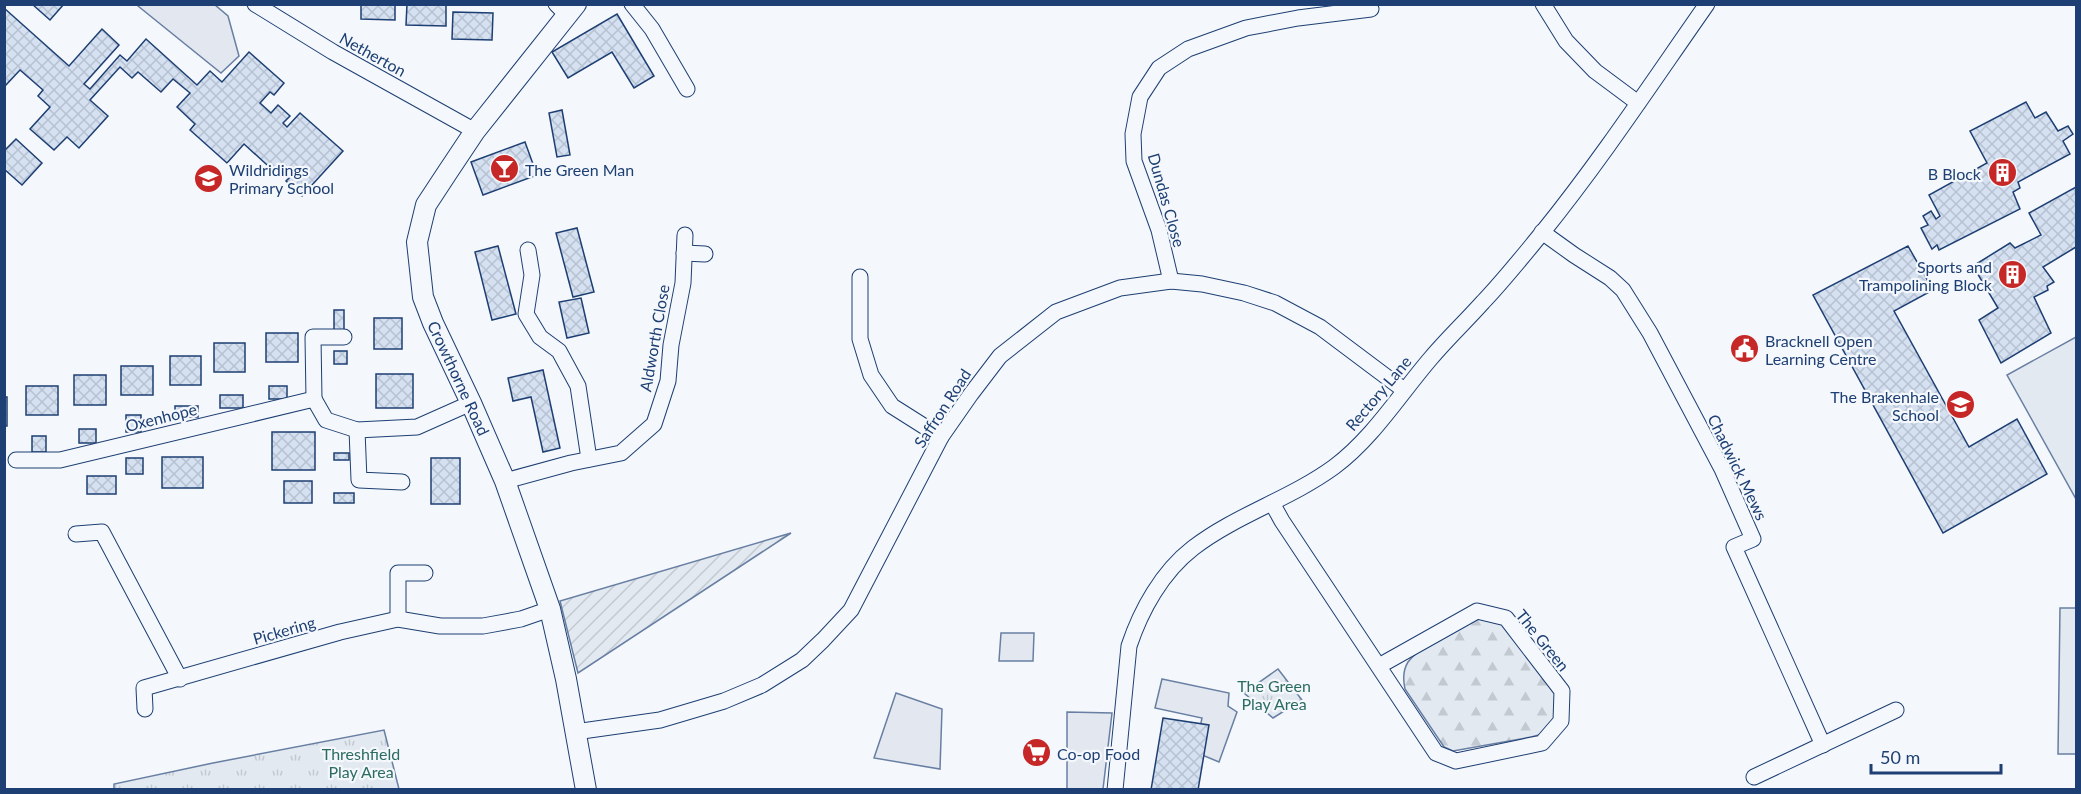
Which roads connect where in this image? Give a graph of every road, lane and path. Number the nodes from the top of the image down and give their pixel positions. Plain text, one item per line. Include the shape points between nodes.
1 (255, 4) edge
2 (632, 4) edge
3 (1543, 4) edge
4 (1707, 4) edge
5 (566, 8) edge
6 (1371, 9) dead end
7 (687, 89) dead end
8 (1638, 102) junction
9 (475, 131) junction
10 (1542, 232) junction
11 (685, 235) dead end
12 (528, 250) dead end
13 (684, 253) junction
14 (705, 254) dead end
15 (860, 277) dead end
16 (1171, 281) junction
17 (344, 337) dead end
18 (1404, 390) junction
19 (314, 399) junction
20 (471, 404) junction
21 (357, 430) junction
22 (941, 437) junction
23 (589, 459) junction
24 (16, 460) dead end
25 (505, 481) junction
26 (402, 482) dead end
27 (1272, 503) junction
28 (76, 534) dead end
29 (425, 573) dead end
30 (550, 609) junction
31 (398, 619) junction
32 (1379, 666) junction
33 (180, 679) junction
34 (145, 709) dead end
35 (1896, 710) dead end
36 (575, 732) junction
37 (1823, 745) junction
38 (1755, 777) dead end
39 (586, 789) edge
40 (1115, 789) edge

1 - 9 street, Netherton
2 - 7 street via 652,29
3 - 8 street via 1566,41 1595,71
4 - 8 street, Rectory Lane
5 - 9 street, Crowthorne Road
6 - 16 street, Dundas Close via 1246,28 1188,49 1160,68 1140,97 1133,134 1134,161 1159,230
8 - 10 street, Rectory Lane
9 - 20 street, Crowthorne Road via 426,205 417,242 423,297
10 - 18 street, Rectory Lane
10 - 37 street, Chadwick Mews via 1623,290 1650,333 1747,523 1753,539 1734,547
11 - 13 street, Aldworth Close
12 - 23 street via 532,275 526,314 540,337 559,351 578,386
13 - 14 street
13 - 23 street, Aldworth Close via 668,381 654,424 621,453
15 - 22 street via 860,339 871,375 892,406
16 - 18 street, Saffron Road via 1244,293 1299,314
16 - 22 street, Saffron Road via 1120,288 1056,312 1000,356
17 - 19 street via 313,337
18 - 27 street, Rectory Lane via 1371,432 1336,465
19 - 21 street via 326,420
19 - 24 street, Oxenhope via 60,460
20 - 21 street via 417,427
20 - 25 street, Crowthorne Road
21 - 26 street via 359,480
22 - 36 street, Saffron Road via 851,610 802,660 762,685 724,701 660,720
23 - 25 street, Aldworth Close
25 - 30 street, Crowthorne Road
27 - 32 street, The Green
27 - 40 street, Rectory Lane via 1192,549 1164,579 1144,611 1129,646
28 - 33 street via 102,532
29 - 31 street via 398,573
30 - 31 street, Pickering via 483,626 440,626
30 - 36 street, Crowthorne Road
31 - 33 street, Pickering
32 - 32 street, The Green via 1436,753 1456,761 1542,743 1561,722 1562,691 1506,618 1477,611
33 - 34 street, Pickering via 144,688
35 - 37 street
36 - 39 street, Crowthorne Road
37 - 38 street

